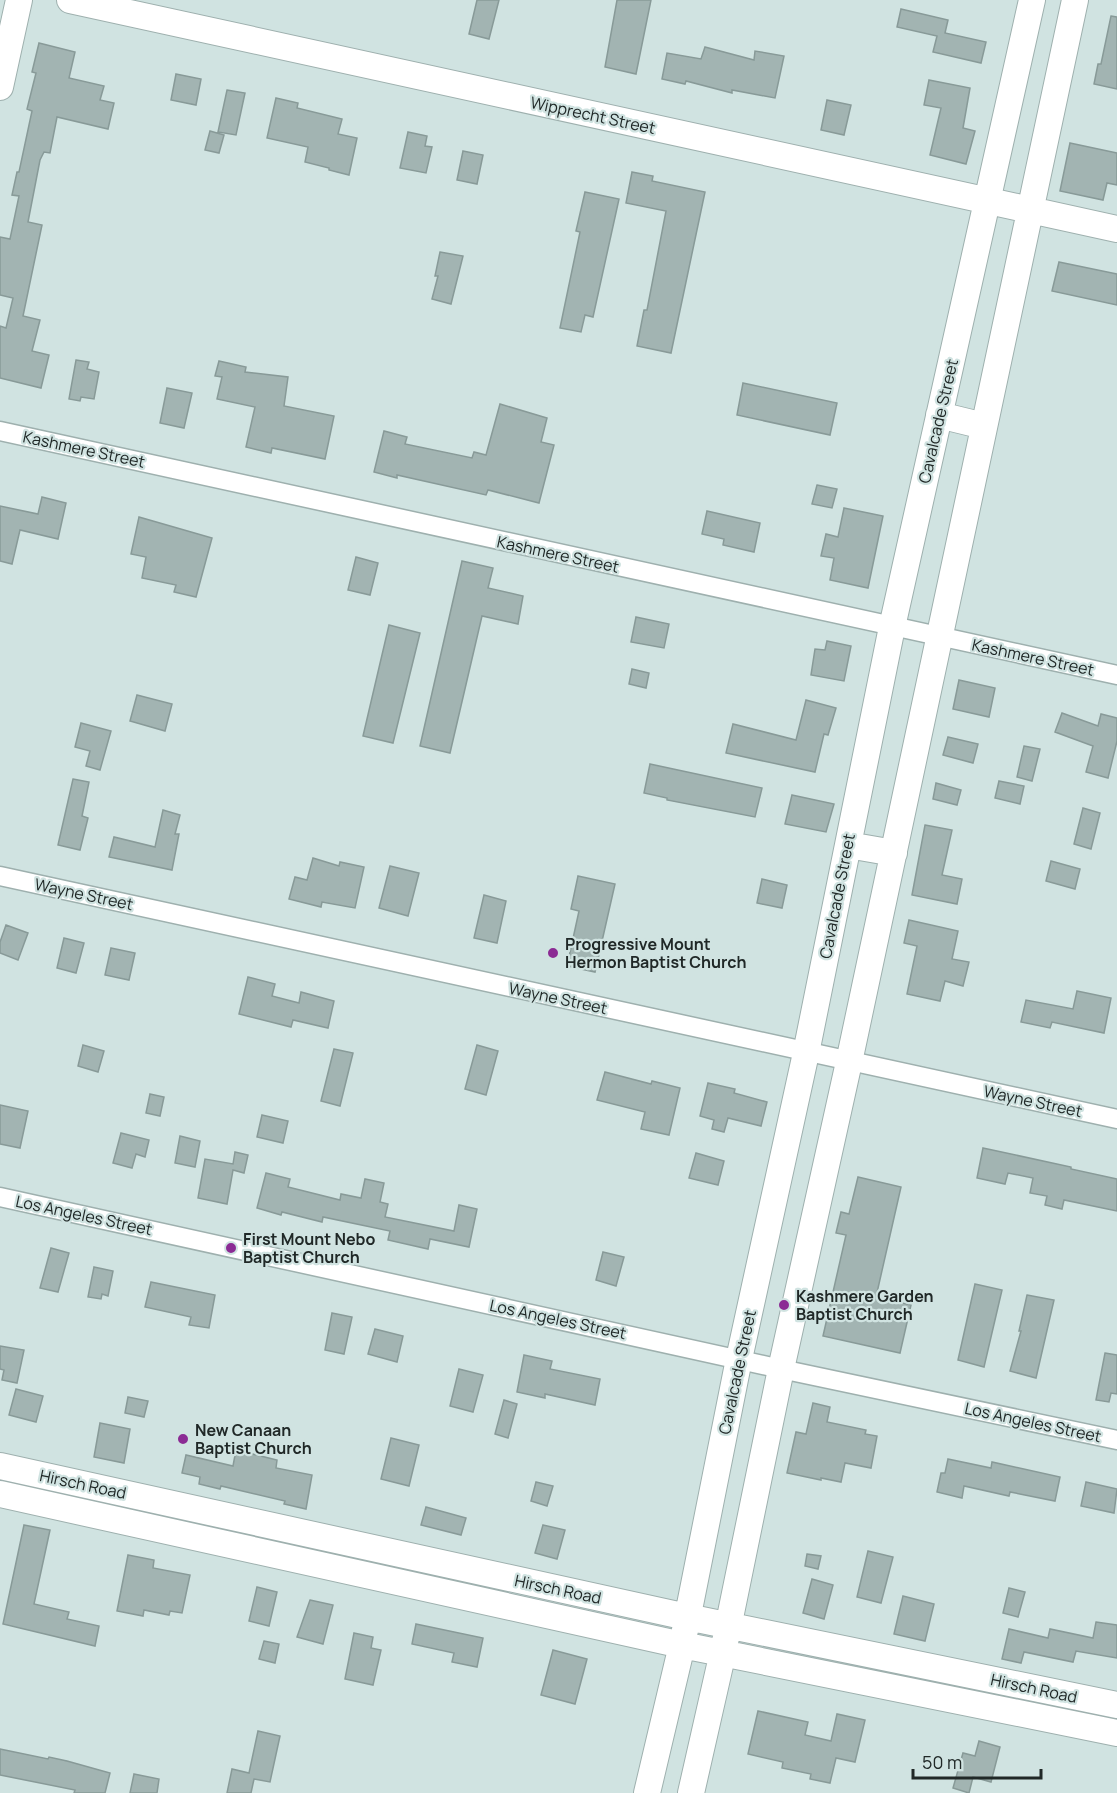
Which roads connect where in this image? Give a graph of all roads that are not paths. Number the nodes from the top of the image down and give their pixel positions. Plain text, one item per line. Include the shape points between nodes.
1 (19, 0) edge
2 (70, 0) edge
3 (1032, 0) edge
4 (1075, 0) edge
5 (0, 87) edge
6 (987, 201) junction
7 (1030, 210) junction
8 (1117, 229) edge
9 (939, 415) junction
10 (984, 426) junction
11 (0, 431) edge
12 (892, 627) junction
13 (939, 637) junction
14 (1117, 675) edge
15 (848, 845) junction
16 (894, 853) junction
17 (0, 876) edge
18 (806, 1053) junction
19 (849, 1062) junction
20 (1117, 1119) edge
21 (0, 1197) edge
22 (739, 1359) junction
23 (781, 1369) junction
24 (1117, 1440) edge
25 (0, 1466) edge
26 (0, 1494) edge
27 (200, 1510) junction
28 (193, 1536) junction
29 (687, 1617) junction
30 (728, 1626) junction
31 (682, 1645) junction
32 (723, 1652) junction
33 (1117, 1706) edge
34 (1117, 1732) edge
35 (647, 1793) edge
36 (690, 1793) edge

1 - 5 main road
2 - 6 main road, Wipprecht Street
3 - 6 main road, Cavalcade Street
4 - 7 main road
6 - 7 main road, Wipprecht Street
6 - 9 main road, Cavalcade Street
7 - 8 main road, Wipprecht Street
7 - 10 main road
9 - 10 main road
9 - 12 main road, Cavalcade Street
10 - 13 main road
11 - 12 street, Kashmere Street
12 - 13 street, Kashmere Street
12 - 15 main road, Cavalcade Street
13 - 14 street, Kashmere Street
13 - 16 main road
15 - 16 main road
15 - 18 main road, Cavalcade Street
16 - 19 main road
17 - 18 street, Wayne Street
18 - 19 street, Wayne Street
18 - 22 main road, Cavalcade Street
19 - 20 street, Wayne Street
19 - 23 main road
21 - 22 street, Los Angeles Street
22 - 23 street, Los Angeles Street
22 - 29 main road, Cavalcade Street
23 - 24 street, Los Angeles Street
23 - 30 main road
25 - 27 main road, Hirsch Road
26 - 28 main road, Hirsch Road
27 - 28 main road
27 - 29 main road, Hirsch Road
28 - 31 main road, Hirsch Road
29 - 30 main road, Hirsch Road
29 - 31 main road, Cavalcade Street
30 - 32 main road
30 - 33 main road, Hirsch Road
31 - 32 main road, Hirsch Road
31 - 35 main road, Cavalcade Street
32 - 34 main road, Hirsch Road
32 - 36 main road

